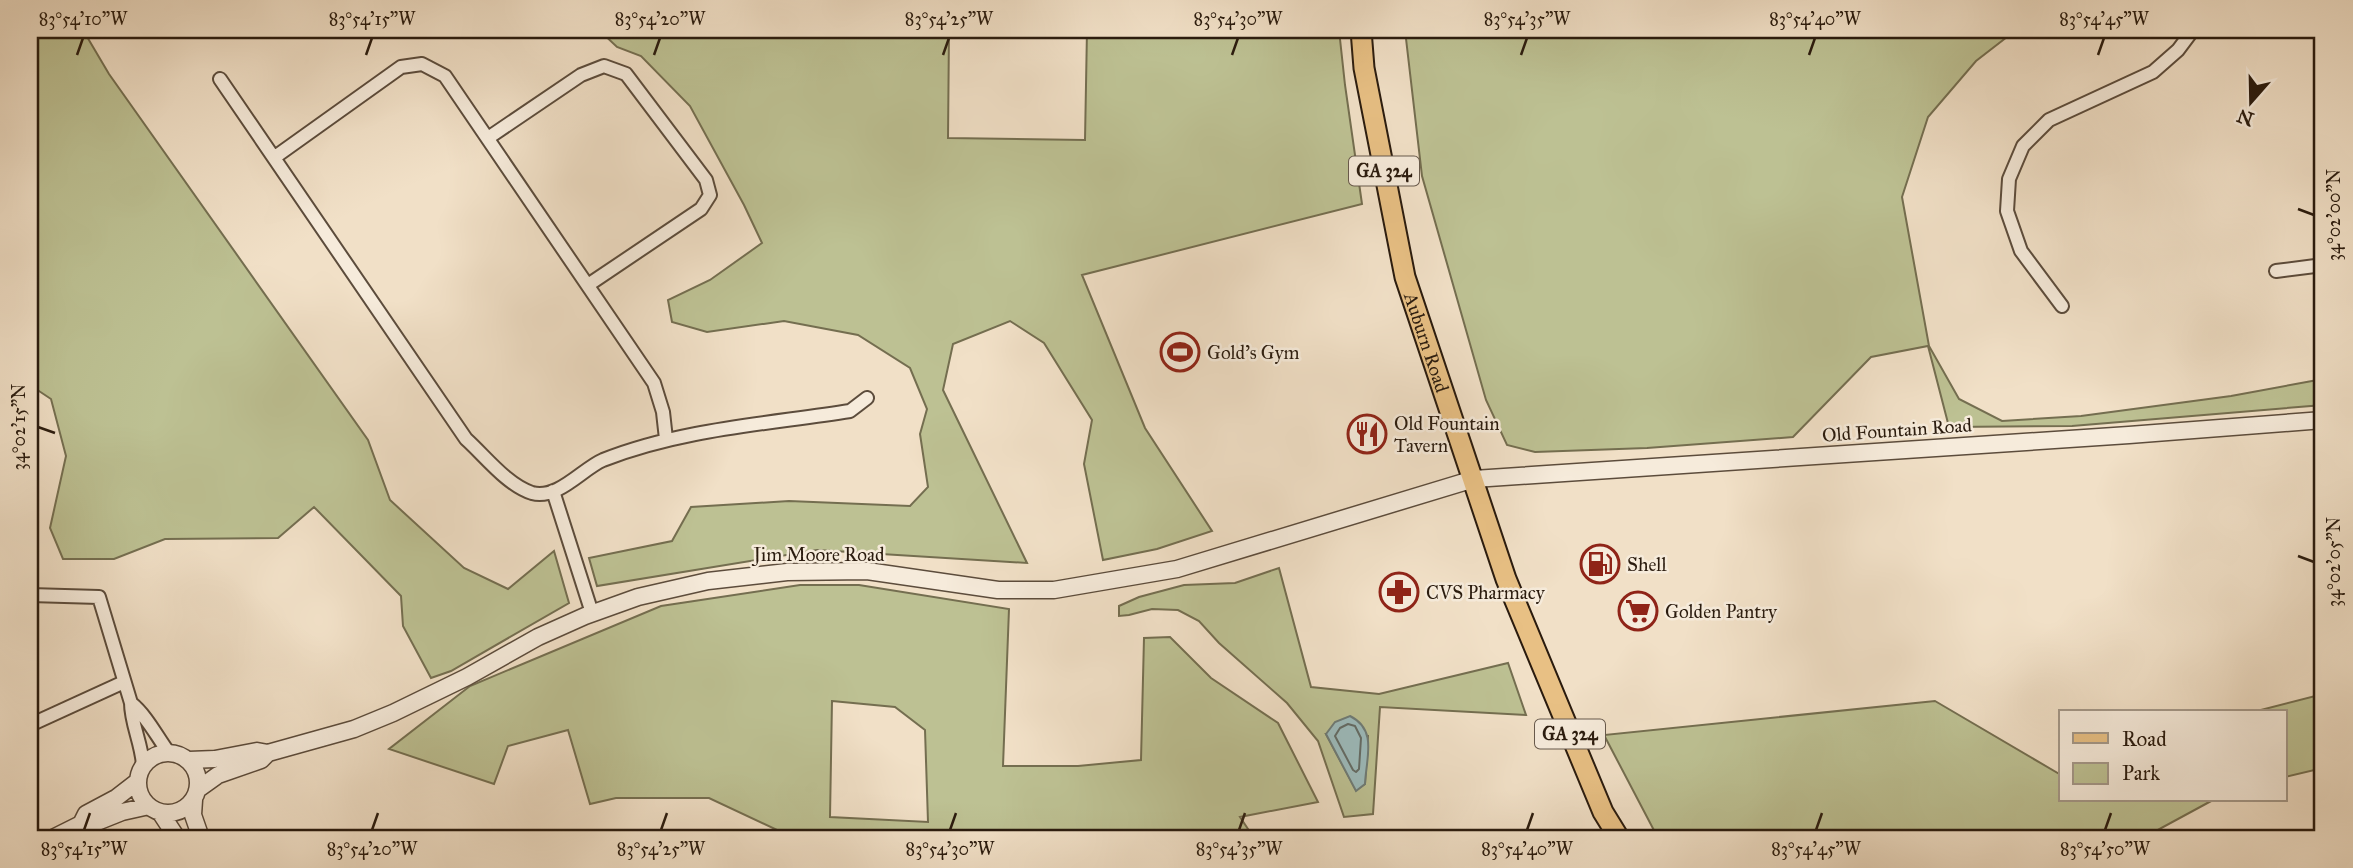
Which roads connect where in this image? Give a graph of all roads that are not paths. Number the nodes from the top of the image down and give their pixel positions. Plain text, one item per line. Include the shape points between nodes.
1 (1361, 30) edge
2 (2193, 30) edge
3 (220, 79) dead end
4 (488, 138) junction
5 (275, 157) junction
6 (2323, 265) edge
7 (2276, 271) dead end
8 (588, 285) junction
9 (2062, 306) dead end
10 (867, 398) dead end
11 (2323, 419) edge
12 (666, 439) junction
13 (1474, 479) junction
14 (553, 491) junction
15 (30, 595) edge
16 (592, 613) junction
17 (124, 682) junction
18 (131, 703) junction
19 (30, 725) edge
20 (169, 753) junction
21 (268, 753) junction
22 (189, 760) junction
23 (141, 773) junction
24 (195, 795) junction
25 (155, 809) junction
26 (81, 824) junction
27 (52, 838) edge
28 (177, 838) edge
29 (201, 838) edge
30 (1619, 838) edge

1 - 13 main road, Auburn Road / GA 324 via 1364,68 1405,277
2 - 9 street via 2153,72 2049,120 2023,146 2009,179 2007,211 2021,251
3 - 5 street
4 - 5 street via 445,76 422,64 401,67
4 - 8 street
4 - 8 street via 580,75 604,66 626,74 706,180 710,195 701,209
5 - 14 street via 466,439 514,483 534,493
6 - 7 street
8 - 12 street via 654,383
10 - 12 street via 849,411
11 - 13 street, Old Fountain Road
12 - 14 street via 601,461
13 - 16 street, Jim Moore Road via 1177,569 1054,590 998,590 867,571 787,572 708,581
13 - 30 main road, Auburn Road / GA 324 via 1506,579 1603,812
14 - 16 street
15 - 17 street via 99,597
16 - 21 street, Jim Moore Road via 393,713
17 - 18 street
17 - 19 street
18 - 20 street
18 - 23 street
20 - 22 street
20 - 23 street via 158,755
21 - 22 street, Jim Moore Road
21 - 24 street, Jim Moore Road via 261,760 218,775
22 - 24 street via 197,774
23 - 25 street via 139,790
23 - 26 street via 116,798 86,814
24 - 25 street via 178,811
24 - 29 street via 193,815
25 - 26 street via 135,808
25 - 28 street
26 - 27 street

